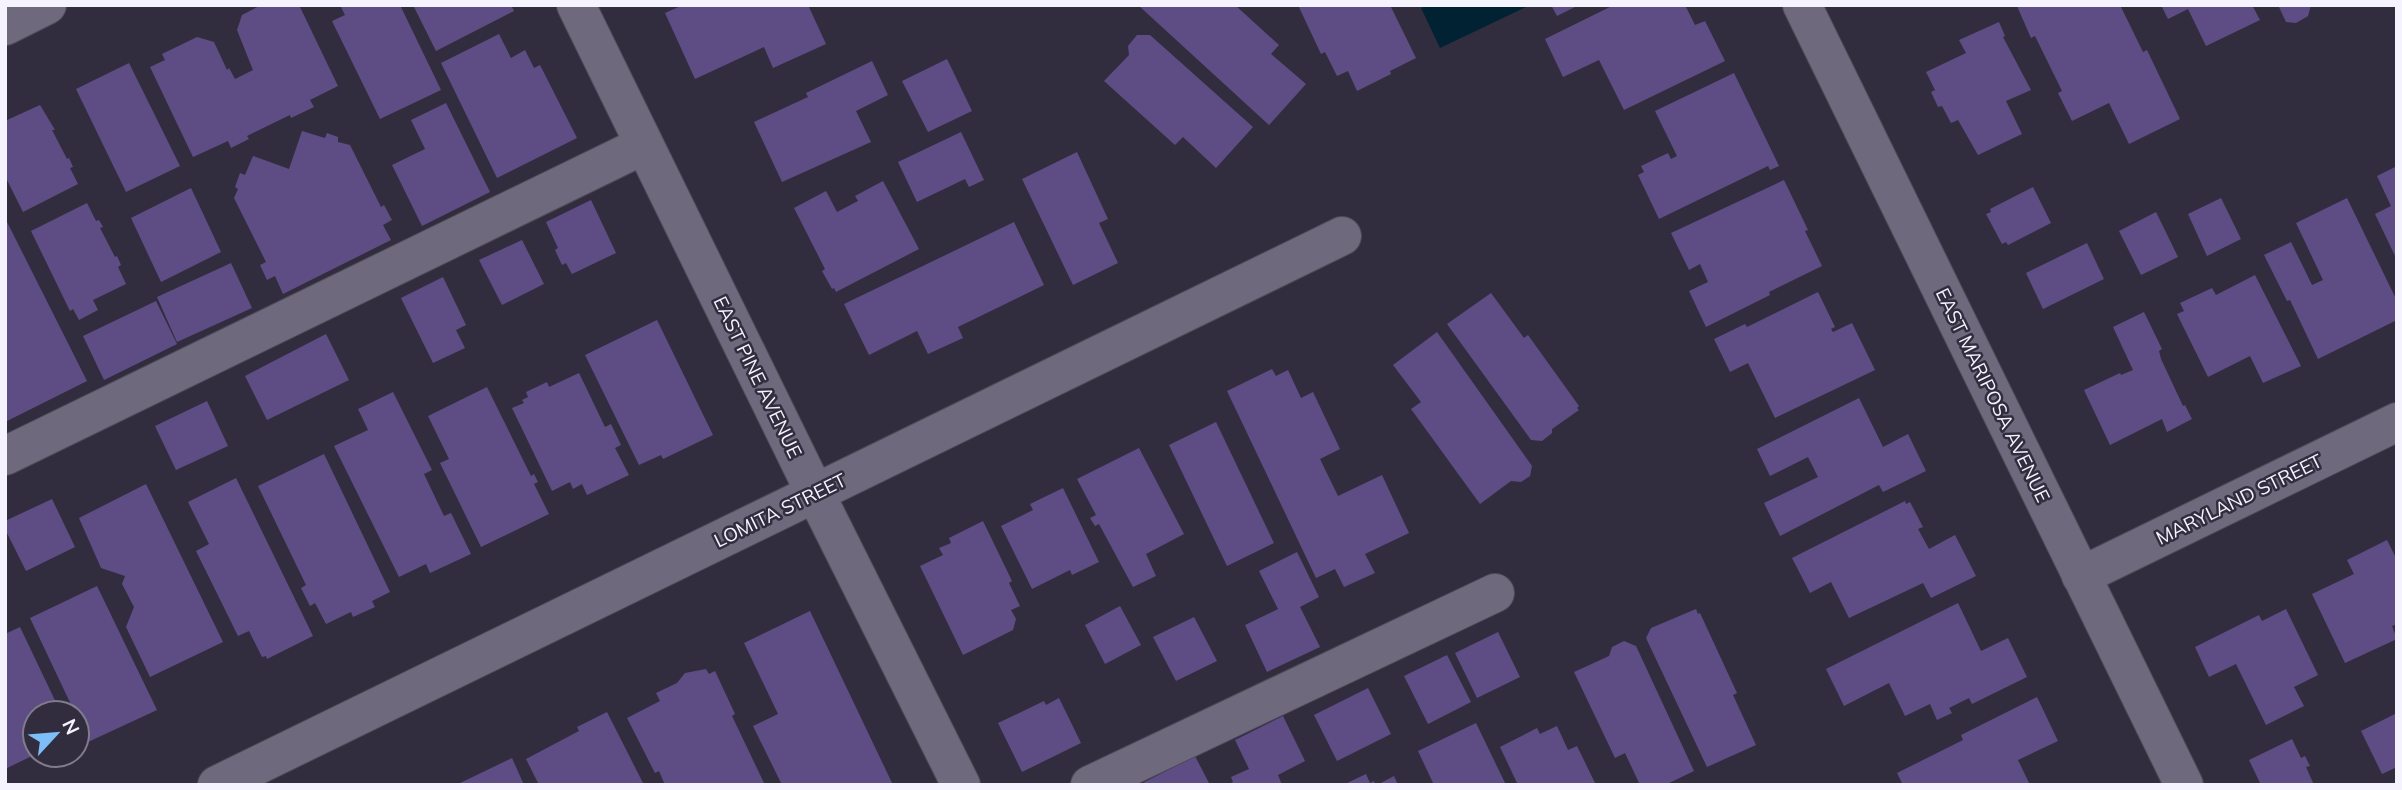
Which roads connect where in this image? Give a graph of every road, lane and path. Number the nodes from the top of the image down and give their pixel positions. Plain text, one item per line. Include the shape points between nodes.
1 (47, 5) edge
2 (576, 5) edge
3 (1805, 6) edge
4 (5, 26) edge
5 (645, 145) junction
6 (1342, 236) dead end
7 (2397, 422) edge
8 (5, 456) edge
9 (815, 493) junction
10 (2081, 576) junction
11 (1495, 593) dead end
12 (217, 785) edge
13 (961, 785) edge
14 (1090, 785) edge
15 (2184, 785) edge

1 - 4 street
2 - 5 street, EAST PINE AVENUE
3 - 10 street, EAST MARIPOSA AVENUE
5 - 8 street
5 - 9 street, EAST PINE AVENUE
6 - 9 street, LOMITA STREET
7 - 10 street, MARYLAND STREET
9 - 12 street, LOMITA STREET
9 - 13 street, EAST PINE AVENUE
10 - 15 street, EAST MARIPOSA AVENUE
11 - 14 street

